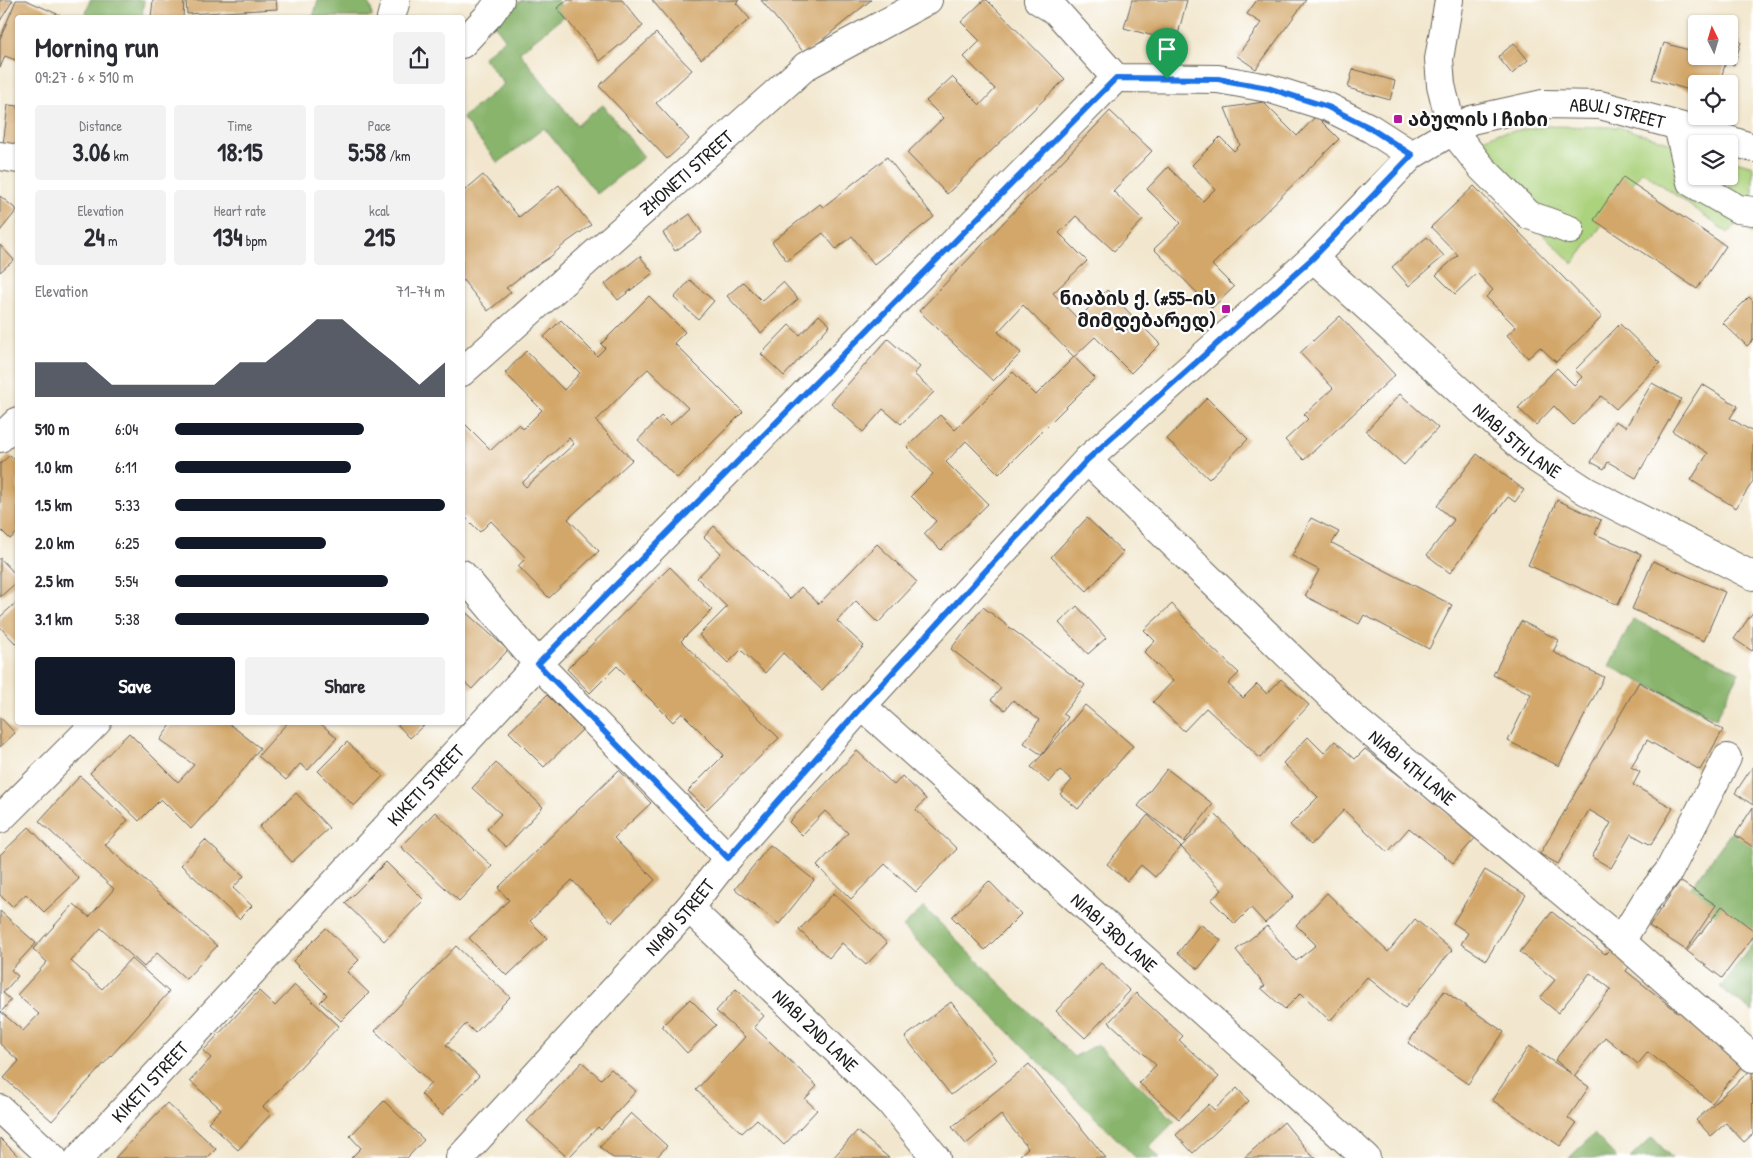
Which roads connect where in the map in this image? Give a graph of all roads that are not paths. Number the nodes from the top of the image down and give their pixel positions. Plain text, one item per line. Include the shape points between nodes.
1 (396, 0) edge
2 (500, 0) edge
3 (928, 0) edge
4 (1038, 0) edge
5 (1449, 0) edge
6 (392, 15) edge
7 (465, 41) edge
8 (1116, 78) junction
9 (1678, 126) junction
10 (1452, 130) junction
11 (1753, 148) edge
12 (1412, 155) junction
13 (0, 156) edge
14 (15, 158) edge
15 (1753, 211) edge
16 (1570, 230) dead end
17 (1313, 258) junction
18 (465, 369) edge
19 (15, 424) edge
20 (0, 438) edge
21 (1087, 460) junction
22 (1753, 576) edge
23 (465, 578) edge
24 (538, 664) junction
25 (862, 706) junction
26 (95, 725) edge
27 (1727, 758) dead end
28 (0, 818) edge
29 (728, 858) junction
30 (689, 908) junction
31 (1621, 941) junction
32 (1753, 1058) edge
33 (0, 1109) edge
34 (470, 1155) edge
35 (53, 1158) edge
36 (79, 1158) edge
37 (936, 1158) edge
38 (1366, 1158) edge

1 - 6 street
2 - 7 street
3 - 18 street, ZHONETI STREET via 806,66
4 - 8 street via 1056,11
5 - 10 street via 1439,59 1441,85
8 - 12 street via 1218,79 1268,88 1328,107 1370,128
8 - 24 street, KIKETI STREET
9 - 10 street, ABULI STREET via 1600,105 1542,104 1471,120
9 - 11 street, ABULI STREET
9 - 15 street via 1691,182 1738,209
10 - 12 street, NIABI STREET
10 - 16 street via 1482,168 1529,215
12 - 17 street, NIABI STREET
13 - 14 street
17 - 21 street, NIABI STREET
17 - 22 street, NIABI 5TH LANE via 1528,453 1586,491
19 - 20 street
21 - 25 street, NIABI STREET
21 - 31 street, NIABI 4TH LANE via 1352,717
23 - 24 street
24 - 29 street
24 - 36 street, KIKETI STREET
25 - 29 street, NIABI STREET
25 - 38 street, NIABI 3RD LANE
26 - 28 street
27 - 31 street via 1669,871
29 - 30 street, NIABI STREET
30 - 34 street, NIABI STREET
30 - 37 street, NIABI 2ND LANE via 890,1102
31 - 32 street, NIABI 4TH LANE
33 - 35 street

